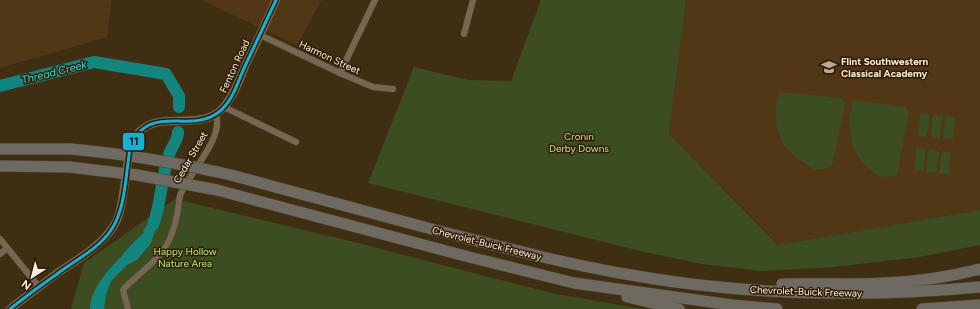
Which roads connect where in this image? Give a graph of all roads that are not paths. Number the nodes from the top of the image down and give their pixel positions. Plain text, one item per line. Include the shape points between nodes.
1 (276, 0) edge
2 (375, 0) edge
3 (473, 0) edge
4 (464, 34) dead end
5 (260, 35) junction
6 (340, 73) junction
7 (394, 89) dead end
8 (224, 107) junction
9 (216, 114) junction
10 (296, 142) dead end
11 (0, 149) edge
12 (0, 166) edge
13 (0, 239) edge
14 (8, 248) junction
15 (0, 254) edge
16 (980, 269) edge
17 (574, 283) junction
18 (715, 286) junction
19 (980, 286) edge
20 (39, 287) junction
21 (980, 305) edge
22 (10, 309) edge
23 (128, 309) edge
24 (679, 309) edge
25 (776, 309) edge
26 (922, 309) edge

1 - 5 street, Fenton Road
2 - 6 street
3 - 4 street
5 - 6 street, Harmon Street
5 - 8 street, Fenton Road
6 - 7 street, Harmon Street via 373,87
8 - 9 street, Fenton Road
8 - 10 street
9 - 20 street, Fenton Road via 200,119 152,123 138,132 130,147 123,203 113,228 101,241
9 - 23 street, Cedar Street via 216,132 181,193 166,246 123,290
11 - 18 highway, Chevrolet-Buick Freeway, bridge via 71,149 152,159 231,175 539,257 626,275
12 - 17 highway, Chevrolet-Buick Freeway, bridge via 69,167 138,175 217,190
13 - 14 street
14 - 15 street
14 - 20 street
16 - 18 highway via 896,282
17 - 24 highway
17 - 25 highway, Chevrolet-Buick Freeway
18 - 19 highway, Chevrolet-Buick Freeway via 813,293 910,292
20 - 22 street, Fenton Road
21 - 26 highway

